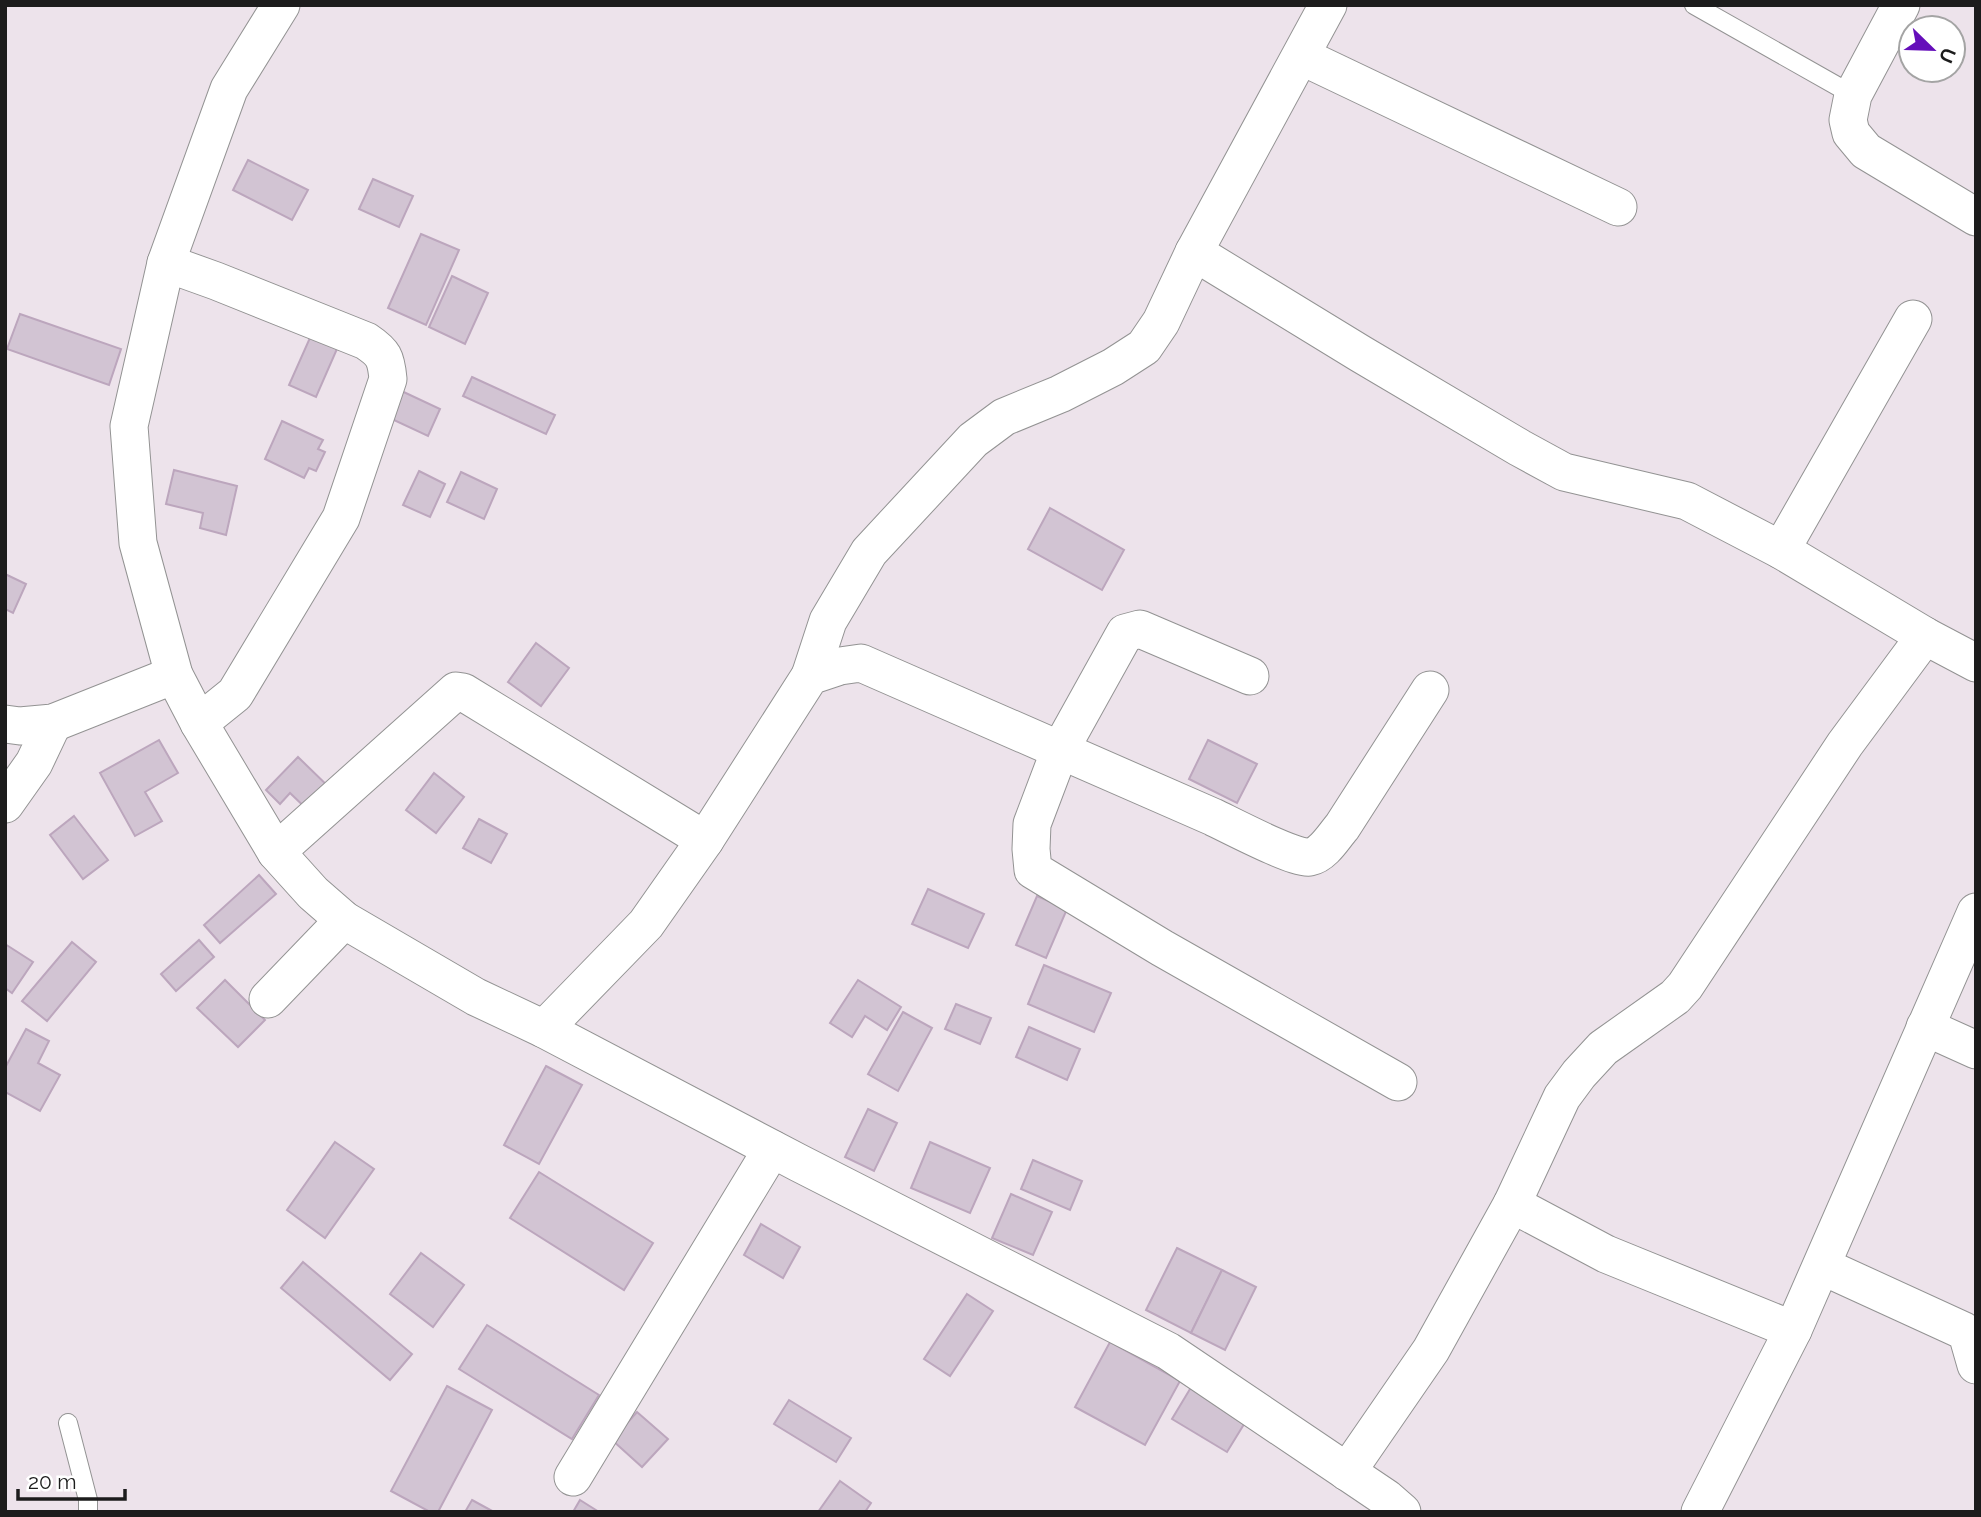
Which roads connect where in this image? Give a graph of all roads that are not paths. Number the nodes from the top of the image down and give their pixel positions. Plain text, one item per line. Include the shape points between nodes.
1 (281, 5) edge
2 (1328, 5) edge
3 (1694, 5) edge
4 (1901, 5) edge
5 (1301, 56) junction
6 (1853, 94) junction
7 (1618, 207) dead end
8 (1976, 217) edge
9 (1194, 252) junction
10 (166, 263) junction
11 (1913, 319) dead end
12 (1781, 550) junction
13 (1925, 636) junction
14 (1976, 663) edge
15 (174, 675) junction
16 (810, 676) junction
17 (1250, 676) dead end
18 (1430, 690) dead end
19 (53, 723) junction
20 (199, 723) junction
21 (5, 724) edge
22 (1060, 750) junction
23 (5, 804) edge
24 (705, 840) junction
25 (276, 852) junction
26 (1976, 912) edge
27 (344, 920) junction
28 (268, 999) dead end
29 (1924, 1027) junction
30 (544, 1028) junction
31 (1976, 1050) edge
32 (1398, 1082) dead end
33 (772, 1149) junction
34 (1511, 1204) junction
35 (1822, 1266) junction
36 (1793, 1331) junction
37 (1976, 1366) edge
38 (68, 1423) dead end
39 (1347, 1472) junction
40 (573, 1478) dead end
41 (1388, 1507) edge
42 (88, 1512) edge
43 (1700, 1512) edge

1 - 10 street via 229,89
2 - 5 street
3 - 6 lane
4 - 6 street
5 - 7 street
5 - 9 street
6 - 8 street via 1848,120 1851,133 1866,151
9 - 12 street via 1564,472 1687,501
9 - 16 street via 1144,347 1060,394 1004,417 973,440 869,552 828,621
10 - 15 street via 130,426 138,543
10 - 20 street via 366,341 387,361 388,379 341,518 235,694
11 - 12 street
12 - 13 street
13 - 14 street
13 - 34 street via 1845,744 1680,991 1603,1048 1562,1097
15 - 19 street
15 - 20 street
16 - 22 street via 861,663
16 - 24 street
17 - 22 street via 1140,629 1125,633
18 - 22 street via 1342,827 1310,857 1270,844
19 - 21 street
19 - 23 street via 34,763
20 - 25 street
22 - 32 street via 1032,824 1034,870
24 - 25 street via 456,691
24 - 30 street via 646,924
25 - 27 street
26 - 29 street
27 - 28 street
27 - 30 street via 476,997
29 - 31 street
29 - 35 street
30 - 33 street
33 - 39 street via 1168,1351
33 - 40 street
34 - 36 street via 1606,1254
34 - 39 street via 1432,1350
35 - 36 street
35 - 37 street via 1964,1331
36 - 43 street
38 - 42 lane
39 - 41 street

